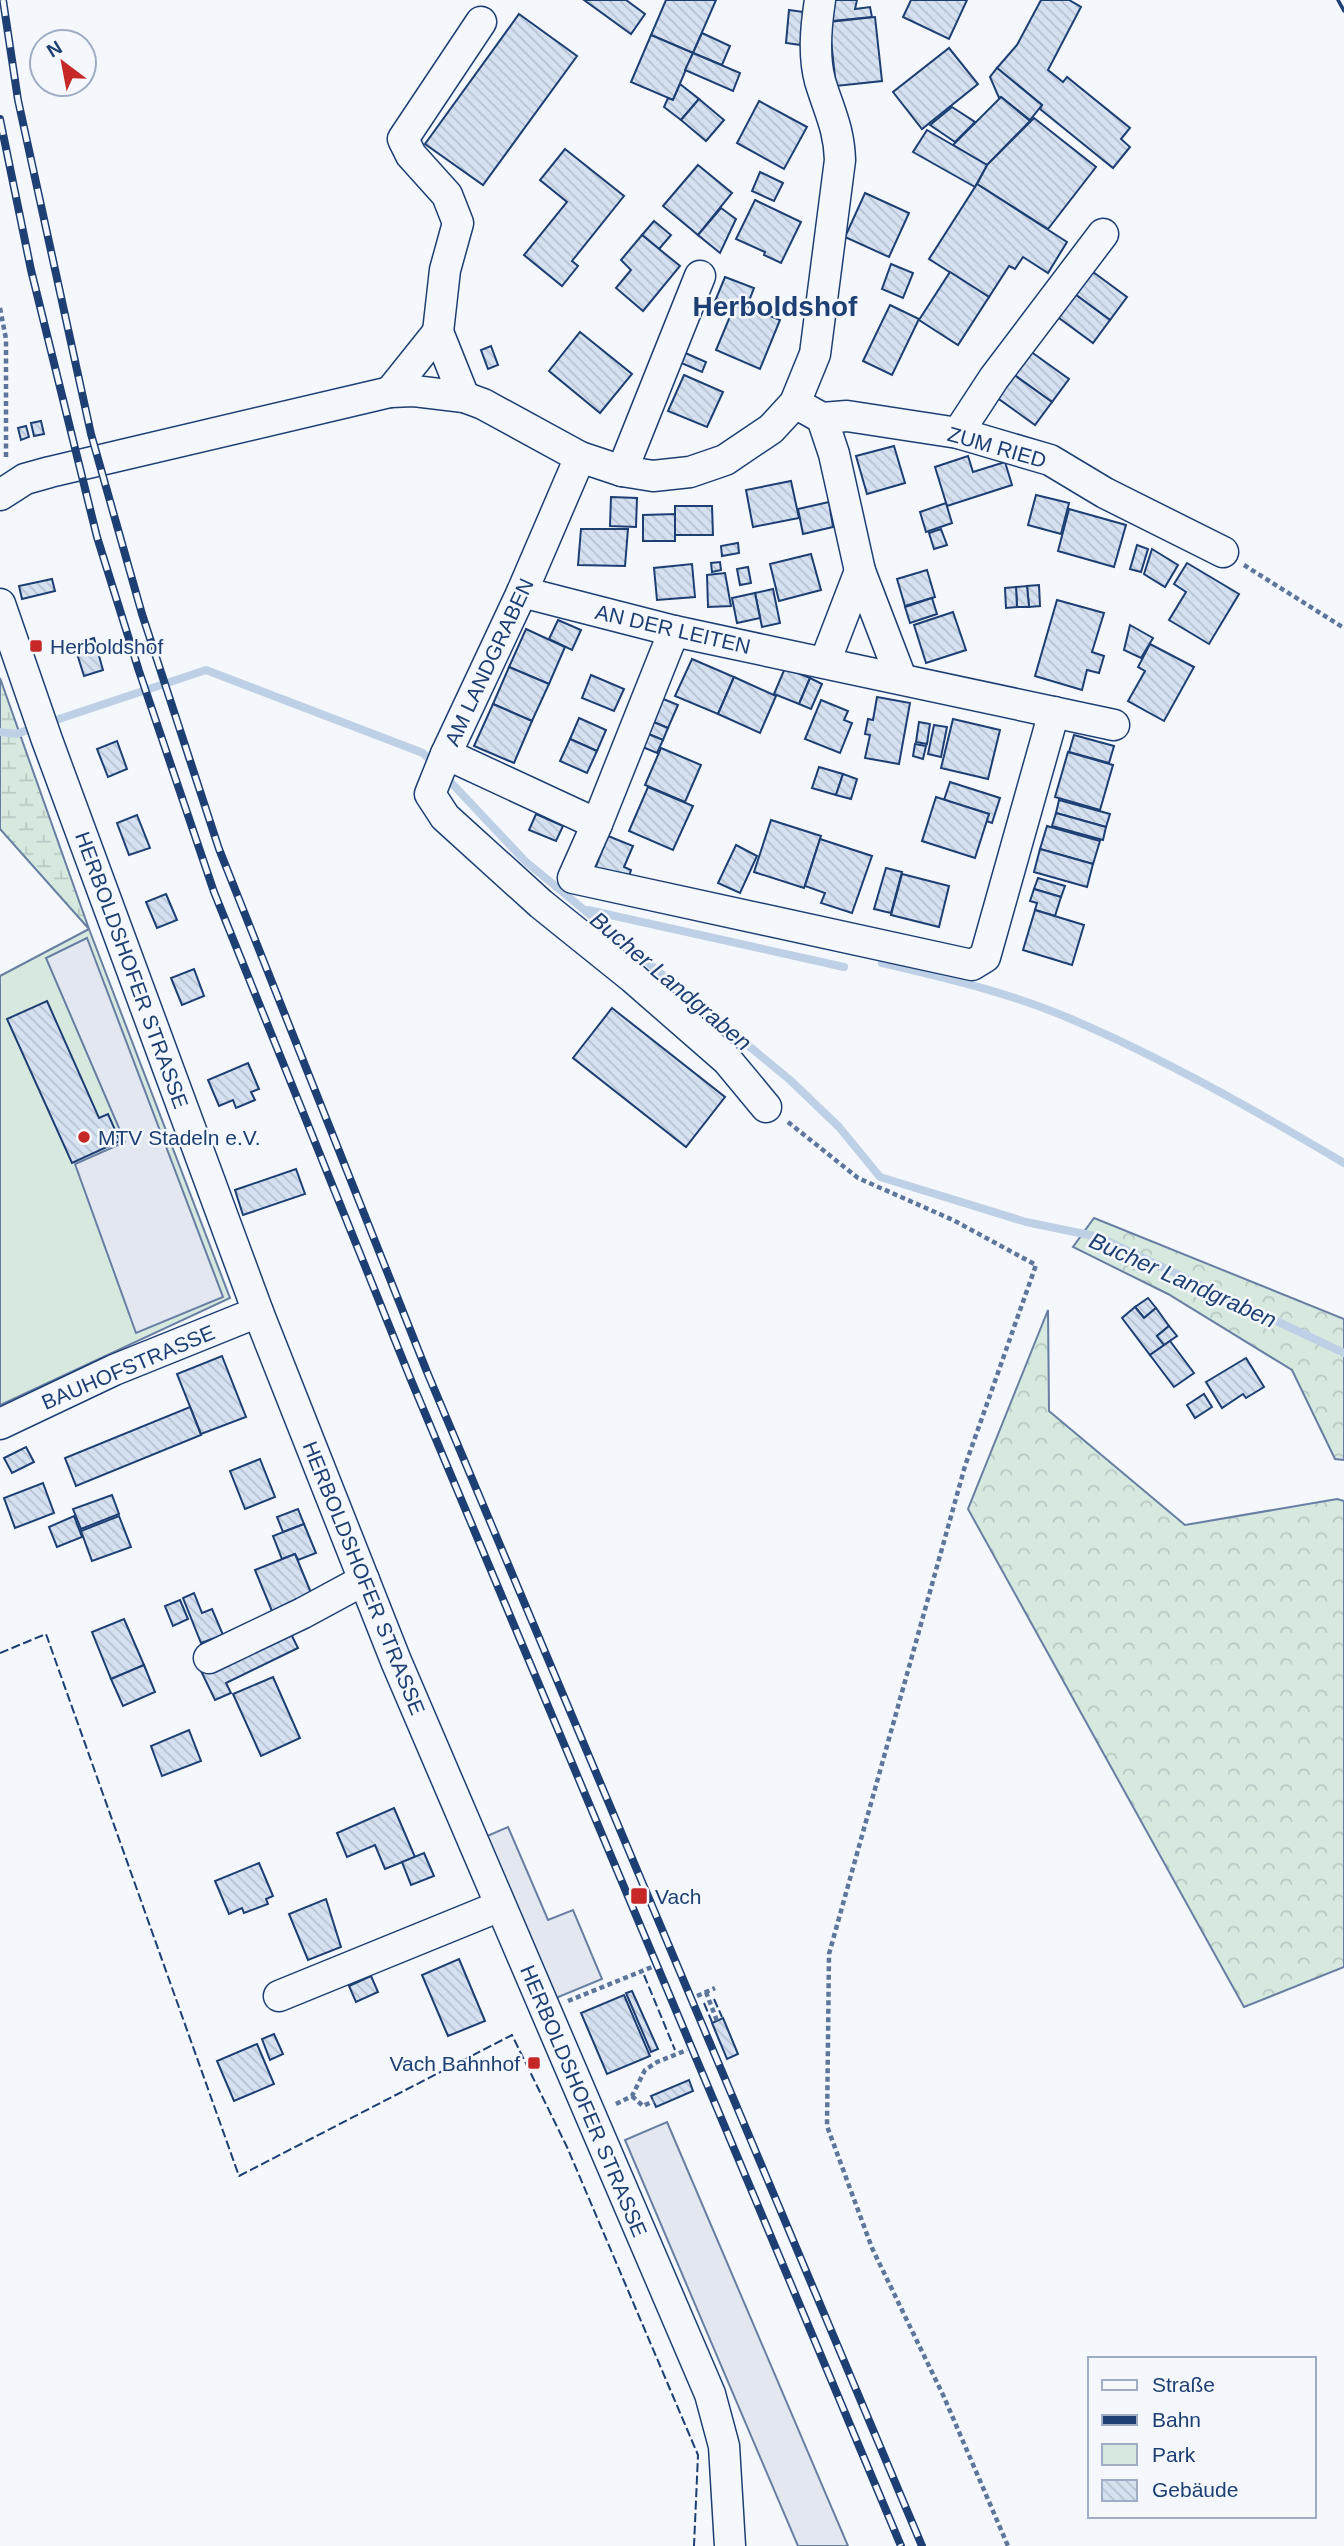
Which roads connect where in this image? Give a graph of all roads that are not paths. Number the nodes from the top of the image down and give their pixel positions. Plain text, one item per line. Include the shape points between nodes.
1 (820, 0) edge
2 (481, 22) dead end
3 (1103, 234) dead end
4 (700, 276) dead end
5 (438, 332) junction
6 (390, 392) junction
7 (464, 397) junction
8 (795, 404) junction
9 (822, 418) junction
10 (958, 433) junction
11 (580, 457) junction
12 (622, 471) junction
13 (5, 492) edge
14 (1223, 552) road end
15 (860, 571) junction
16 (522, 592) junction
17 (0, 604) edge
18 (674, 631) junction
19 (824, 662) junction
20 (901, 678) junction
21 (1054, 712) junction
22 (1114, 725) dead end
23 (446, 754) junction
24 (597, 824) junction
25 (766, 1107) road end
26 (258, 1312) junction
27 (0, 1424) edge
28 (364, 1580) junction
29 (209, 1658) dead end
30 (500, 1906) junction
31 (279, 1996) dead end
32 (730, 2546) edge

1 - 8 street via 815,35 819,79 839,135 840,160 815,354
2 - 5 street via 403,139 411,155 447,195 458,223 445,270
3 - 10 street
4 - 12 street
5 - 6 street
5 - 7 street
6 - 7 street
6 - 13 street via 79,464 25,479
7 - 11 street
8 - 9 street, ZUM RIED
8 - 12 street via 771,429 725,460 690,472 653,476
9 - 10 street, ZUM RIED via 847,416
9 - 15 street
10 - 14 street, ZUM RIED via 1050,460
11 - 12 street
11 - 16 street, AM LANDGRABEN
15 - 19 street
15 - 20 street
16 - 18 street, AN DER LEITEN
16 - 23 street, AM LANDGRABEN
17 - 26 street, HERBOLDSHOFER STRASSE
18 - 19 street, AN DER LEITEN
18 - 24 street
19 - 20 street, AN DER LEITEN
20 - 21 street, AN DER LEITEN
21 - 22 street, AN DER LEITEN
21 - 24 street via 985,957 972,965 573,878
23 - 24 street, AM LANDGRABEN
23 - 25 street via 430,794 445,817 727,1060
26 - 27 street, BAUHOFSTRASSE via 114,1370
26 - 28 street, HERBOLDSHOFER STRASSE
28 - 29 street
28 - 30 street, HERBOLDSHOFER STRASSE
30 - 31 street
30 - 32 street, HERBOLDSHOFER STRASSE via 710,2394 724,2446

